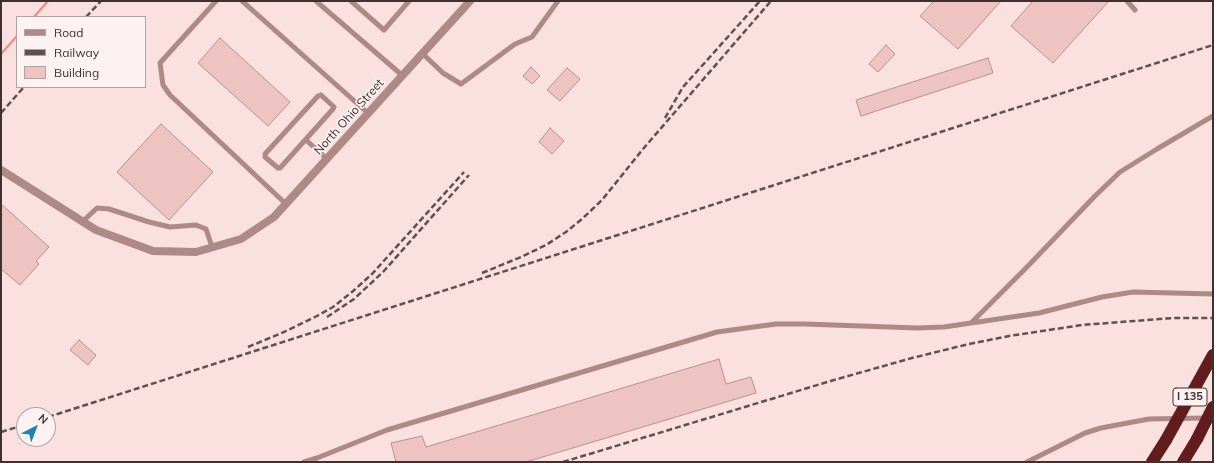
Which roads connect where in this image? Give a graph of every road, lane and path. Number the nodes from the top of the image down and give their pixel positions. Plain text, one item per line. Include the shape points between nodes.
1 (216, 1) edge
2 (242, 1) edge
3 (316, 1) edge
4 (351, 1) edge
5 (409, 1) edge
6 (470, 1) edge
7 (558, 1) edge
8 (1127, 1) edge
9 (1136, 10) dead end
10 (422, 54) junction
11 (403, 76) junction
12 (369, 114) junction
13 (1213, 116) edge
14 (306, 140) junction
15 (327, 159) junction
16 (1, 170) edge
17 (286, 204) junction
18 (82, 222) junction
19 (212, 247) junction
20 (1213, 294) edge
21 (972, 322) junction
22 (1213, 355) edge
23 (1213, 407) edge
24 (1213, 414) edge
25 (1213, 418) edge
26 (1197, 439) junction
27 (304, 462) edge
28 (1027, 462) edge
29 (1152, 462) edge
30 (1183, 462) edge

1 - 17 lane via 160,63 163,85 170,95
2 - 12 lane
3 - 11 lane
4 - 5 lane via 384,30
6 - 10 street, North Ohio Street
7 - 10 lane via 532,37 515,44 461,84 443,73
8 - 9 lane
10 - 11 street, North Ohio Street
11 - 12 street, North Ohio Street
12 - 15 street, North Ohio Street
13 - 21 lane via 1120,172
14 - 14 lane via 280,168 265,156 321,95 334,107
14 - 15 lane
15 - 17 street, North Ohio Street
16 - 18 street, North Ohio Street
17 - 19 street, North Ohio Street via 274,217 238,240
18 - 19 street, North Ohio Street via 96,230 153,251 196,252
18 - 19 lane via 97,208 109,209 170,227 196,225 206,229
20 - 21 lane via 1133,292 1039,313
21 - 27 lane via 917,328 776,324 718,332 387,430
22 - 29 highway, I 135, bridge
23 - 26 highway, I 135, bridge
24 - 26 highway, bridge
25 - 28 lane via 1148,419 1101,428 1085,433
26 - 30 highway, I 135

